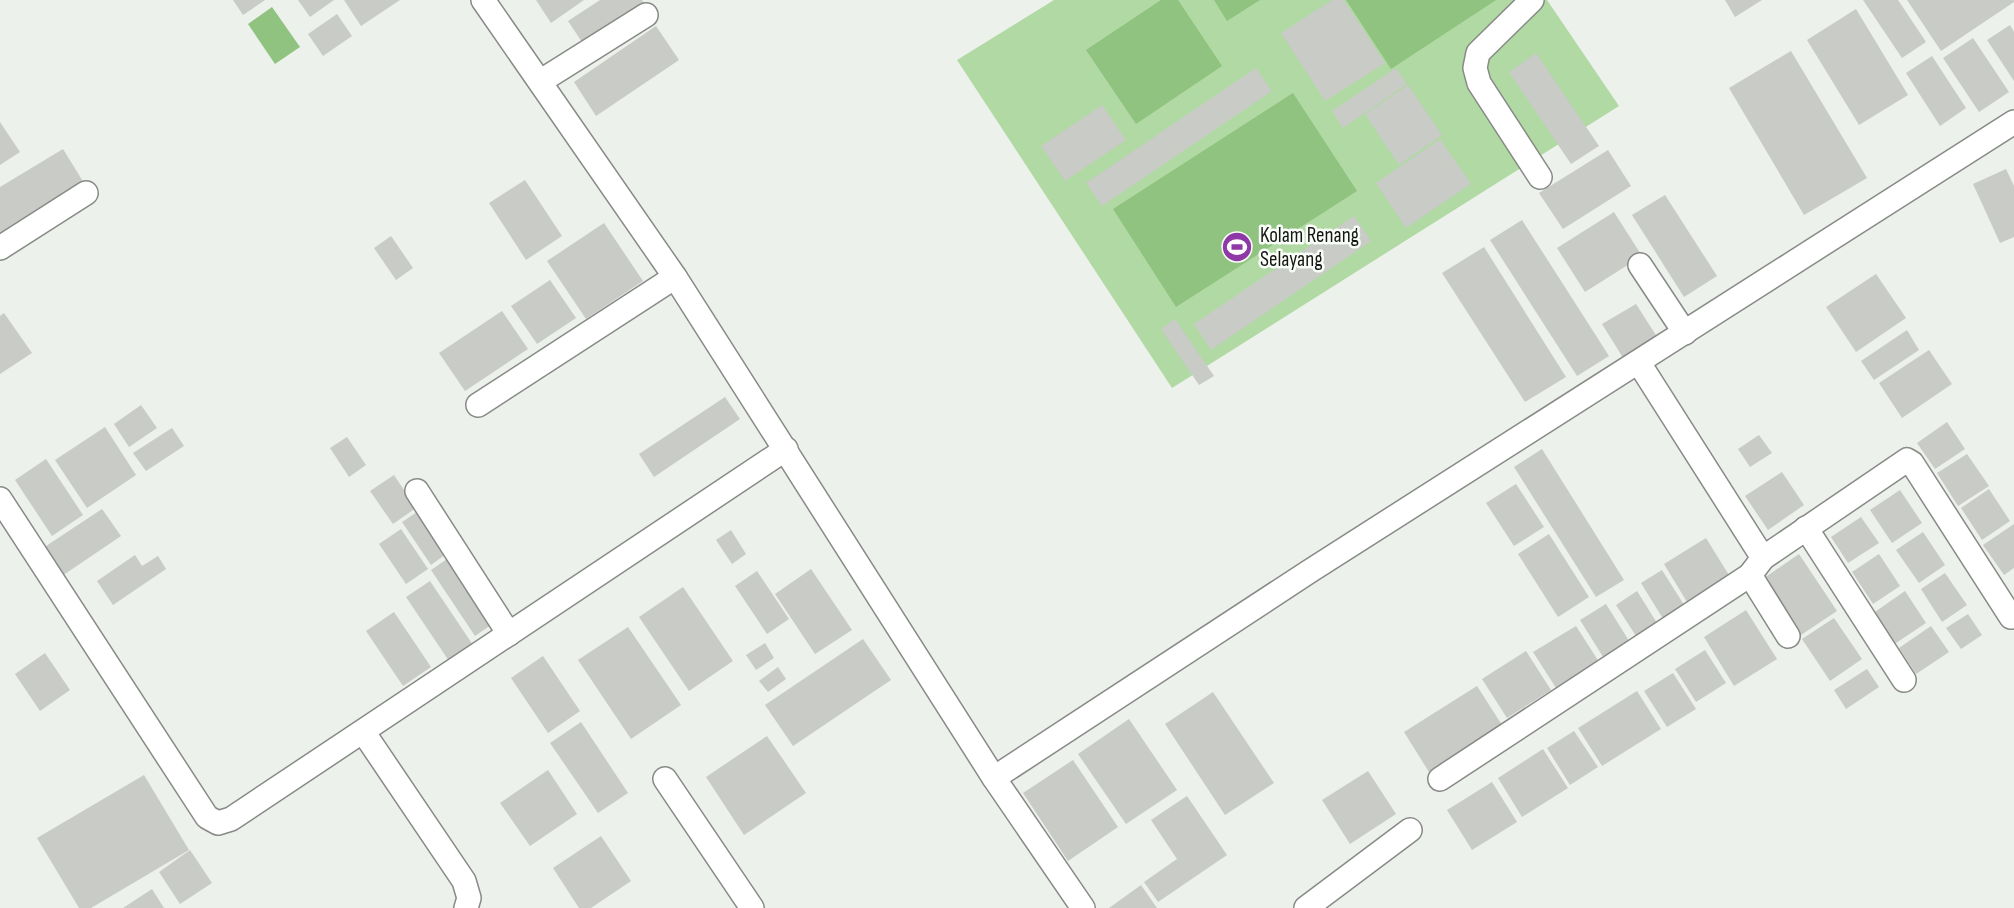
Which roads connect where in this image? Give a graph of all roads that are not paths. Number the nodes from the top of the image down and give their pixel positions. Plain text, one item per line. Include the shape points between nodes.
1 (483, 0) edge
2 (1532, 0) edge
3 (646, 15) dead end
4 (541, 81) junction
5 (2014, 122) edge
6 (1540, 177) dead end
7 (86, 193) dead end
8 (0, 248) edge
9 (1640, 265) dead end
10 (675, 277) junction
11 (1685, 333) junction
12 (1639, 363) junction
13 (478, 405) dead end
14 (786, 449) junction
15 (417, 491) dead end
16 (0, 499) edge
17 (1806, 528) junction
18 (1756, 567) junction
19 (2011, 617) dead end
20 (509, 634) junction
21 (1788, 636) dead end
22 (1904, 680) dead end
23 (364, 733) junction
24 (994, 778) junction
25 (665, 779) dead end
26 (1440, 779) dead end
27 (1410, 830) dead end
28 (466, 908) edge
29 (752, 908) edge
30 (1083, 908) edge
31 (1306, 908) edge

1 - 4 street
2 - 6 street via 1478,53 1475,68 1479,83
3 - 4 street
4 - 10 street
5 - 11 street
7 - 8 street
9 - 11 street
10 - 13 street
10 - 14 street
11 - 12 street
12 - 18 street
12 - 24 street via 1310,570
14 - 20 street
14 - 24 street
15 - 20 street
16 - 23 street via 208,817 218,823 231,819
17 - 18 street
17 - 19 street via 1903,461 1910,461
17 - 22 street
18 - 21 street
18 - 26 street
20 - 23 street
23 - 28 street via 464,881 469,898
24 - 30 street
25 - 29 street
27 - 31 street

